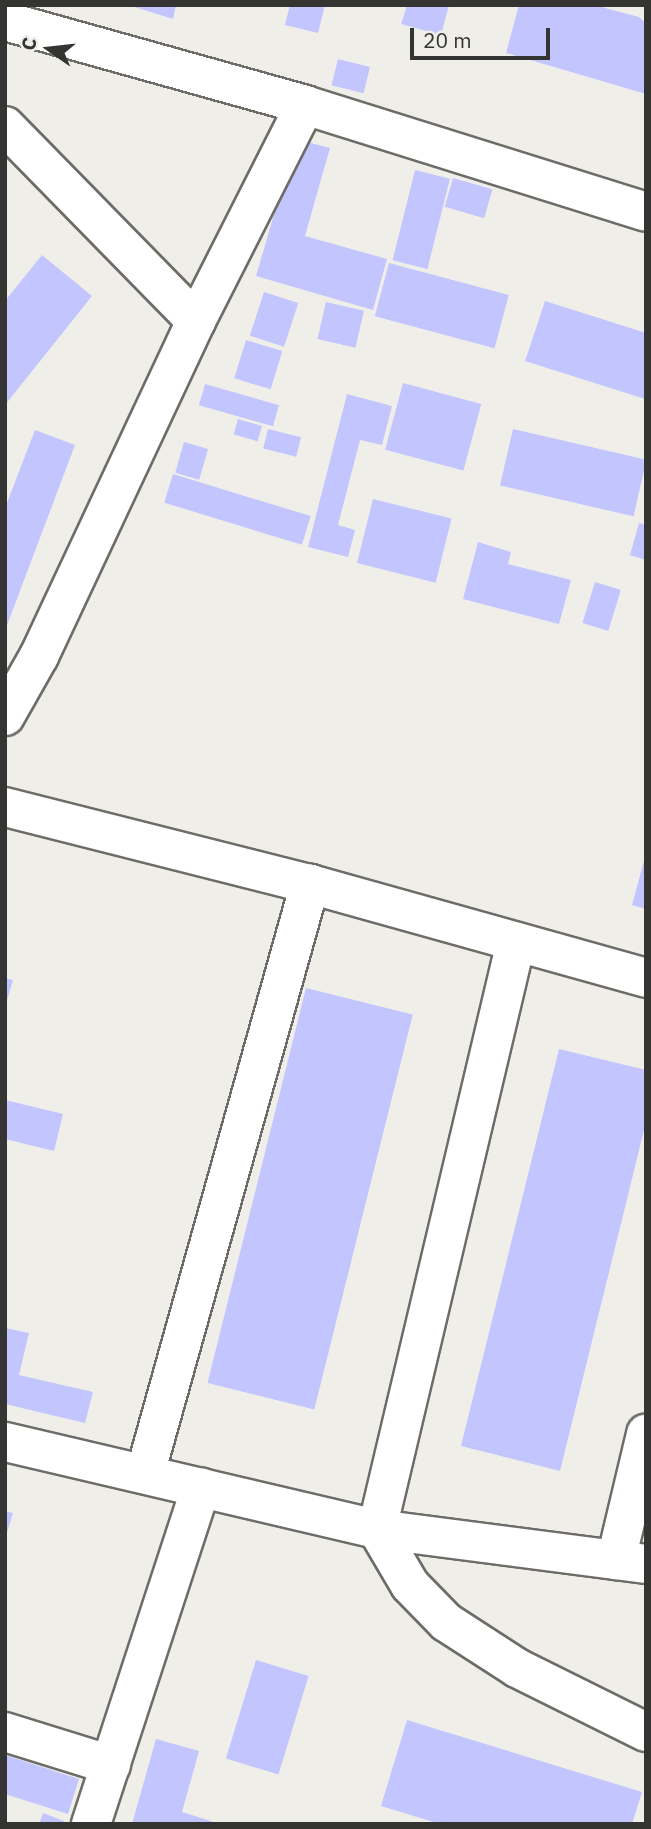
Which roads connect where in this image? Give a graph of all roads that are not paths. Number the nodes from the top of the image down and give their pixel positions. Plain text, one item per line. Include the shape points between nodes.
1 (5, 20) edge
2 (305, 105) junction
3 (5, 125) edge
4 (646, 212) edge
5 (196, 321) junction
6 (5, 716) edge
7 (5, 807) edge
8 (310, 884) junction
9 (516, 942) junction
10 (646, 978) edge
11 (646, 1434) edge
12 (5, 1442) edge
13 (145, 1475) junction
14 (201, 1487) junction
15 (377, 1528) junction
16 (631, 1562) edge
17 (5, 1731) edge
18 (646, 1732) edge
19 (111, 1765) junction
20 (91, 1824) edge

1 - 2 street
2 - 4 street
2 - 5 street
3 - 5 street
5 - 6 street via 39,656
7 - 8 street
8 - 9 street
8 - 13 street
9 - 10 street
9 - 15 street
11 - 16 street
12 - 13 street
13 - 14 street
14 - 15 street
14 - 19 street
15 - 16 street
15 - 18 street via 410,1584 446,1622 517,1668
17 - 19 street
19 - 20 street

